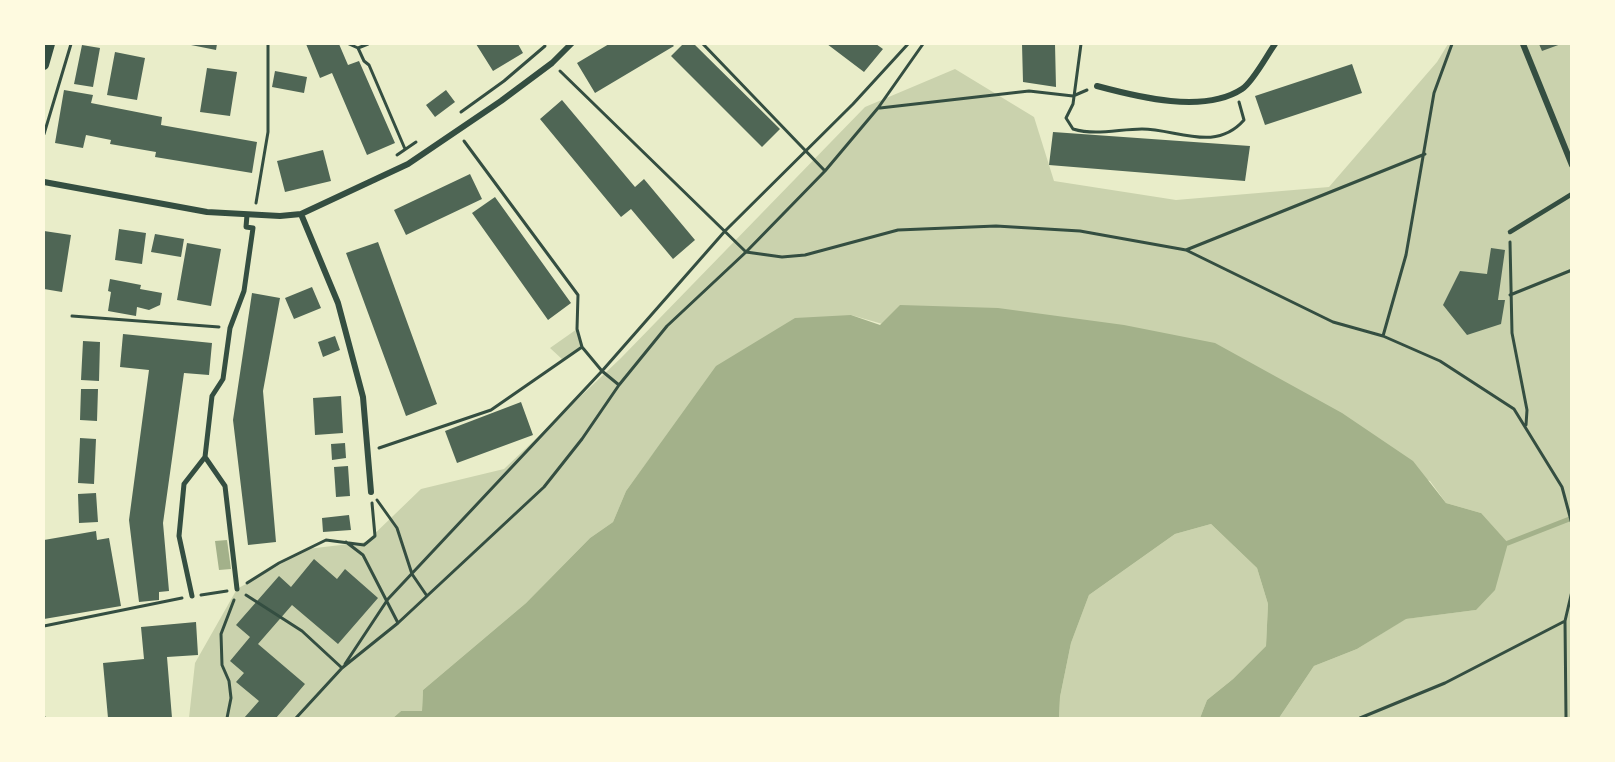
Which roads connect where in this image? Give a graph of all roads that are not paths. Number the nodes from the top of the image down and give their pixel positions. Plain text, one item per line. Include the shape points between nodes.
1 (50, 44) edge
2 (572, 44) edge
3 (1275, 44) edge
4 (1523, 44) edge
5 (44, 65) edge
6 (1097, 86) road end
7 (1572, 165) edge
8 (44, 182) edge
9 (1572, 194) edge
10 (301, 214) junction
11 (247, 215) junction
12 (1510, 232) road end
13 (205, 457) junction
14 (371, 492) road end
15 (237, 589) road end
16 (192, 597) road end

1 - 5 street
2 - 10 street via 552,63 408,164
3 - 6 street via 1244,88 1210,103 1135,96
4 - 7 street
8 - 11 street via 207,212
9 - 12 lane
10 - 11 street
10 - 14 street via 338,303 363,397
11 - 13 street via 246,227 253,228 244,291 230,328 223,379 212,396
13 - 15 street via 225,486
13 - 16 street via 184,484 179,536

